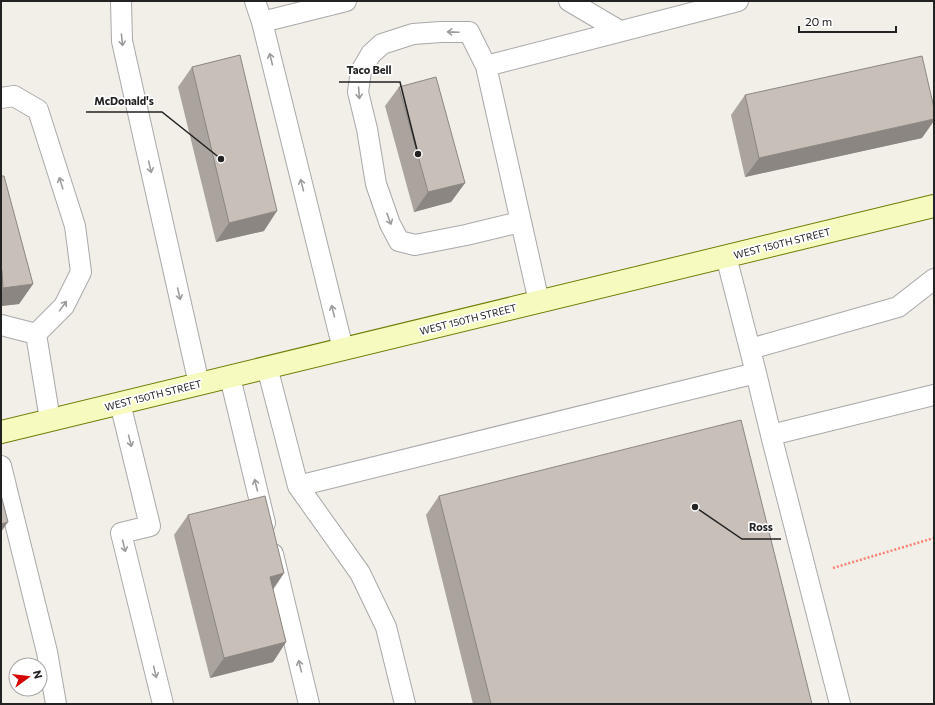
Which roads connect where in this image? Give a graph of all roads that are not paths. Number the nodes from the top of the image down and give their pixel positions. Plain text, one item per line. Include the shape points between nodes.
1 (121, 1) edge
2 (255, 1) edge
3 (346, 1) edge
4 (569, 1) edge
5 (738, 1) edge
6 (262, 22) junction
7 (620, 32) junction
8 (486, 66) junction
9 (1, 98) edge
10 (934, 206) edge
11 (520, 222) junction
12 (726, 256) junction
13 (934, 280) edge
14 (539, 302) junction
15 (1, 325) edge
16 (36, 334) junction
17 (343, 349) junction
18 (750, 349) junction
19 (267, 367) junction
20 (756, 373) junction
21 (230, 376) junction
22 (199, 384) junction
23 (934, 395) edge
24 (120, 403) junction
25 (50, 420) junction
26 (1, 432) edge
27 (771, 435) junction
28 (1, 466) edge
29 (298, 486) junction
30 (56, 704) edge
31 (163, 704) edge
32 (309, 704) edge
33 (405, 704) edge
34 (840, 704) edge

1 -> 22 lane via 122,42
2 - 6 lane
3 - 6 lane
4 - 7 lane
5 - 7 lane
17 -> 6 lane
7 - 8 lane
8 - 11 lane
8 -> 11 lane via 469,32 413,34 382,44 371,54 361,71 358,92 376,184 399,241 415,245
16 -> 9 lane via 64,306 81,272 74,226 38,110 14,96
10 - 12 main road, WEST 150TH STREET
11 - 14 lane
12 - 14 main road, WEST 150TH STREET
12 - 18 lane
13 - 18 lane via 898,308
14 - 17 main road, WEST 150TH STREET
15 - 16 lane
16 - 25 lane
17 - 19 main road, WEST 150TH STREET
18 - 20 lane
19 - 21 main road, WEST 150TH STREET
19 - 29 lane
20 - 27 lane
20 - 29 lane
21 - 22 main road, WEST 150TH STREET
32 -> 21 lane
22 - 24 main road, WEST 150TH STREET
23 - 27 lane
24 - 25 main road, WEST 150TH STREET
24 -> 31 lane via 150,526 121,533
25 - 26 main road, WEST 150TH STREET
27 - 34 lane
28 - 30 lane via 47,652
29 - 33 lane via 360,573 386,627

